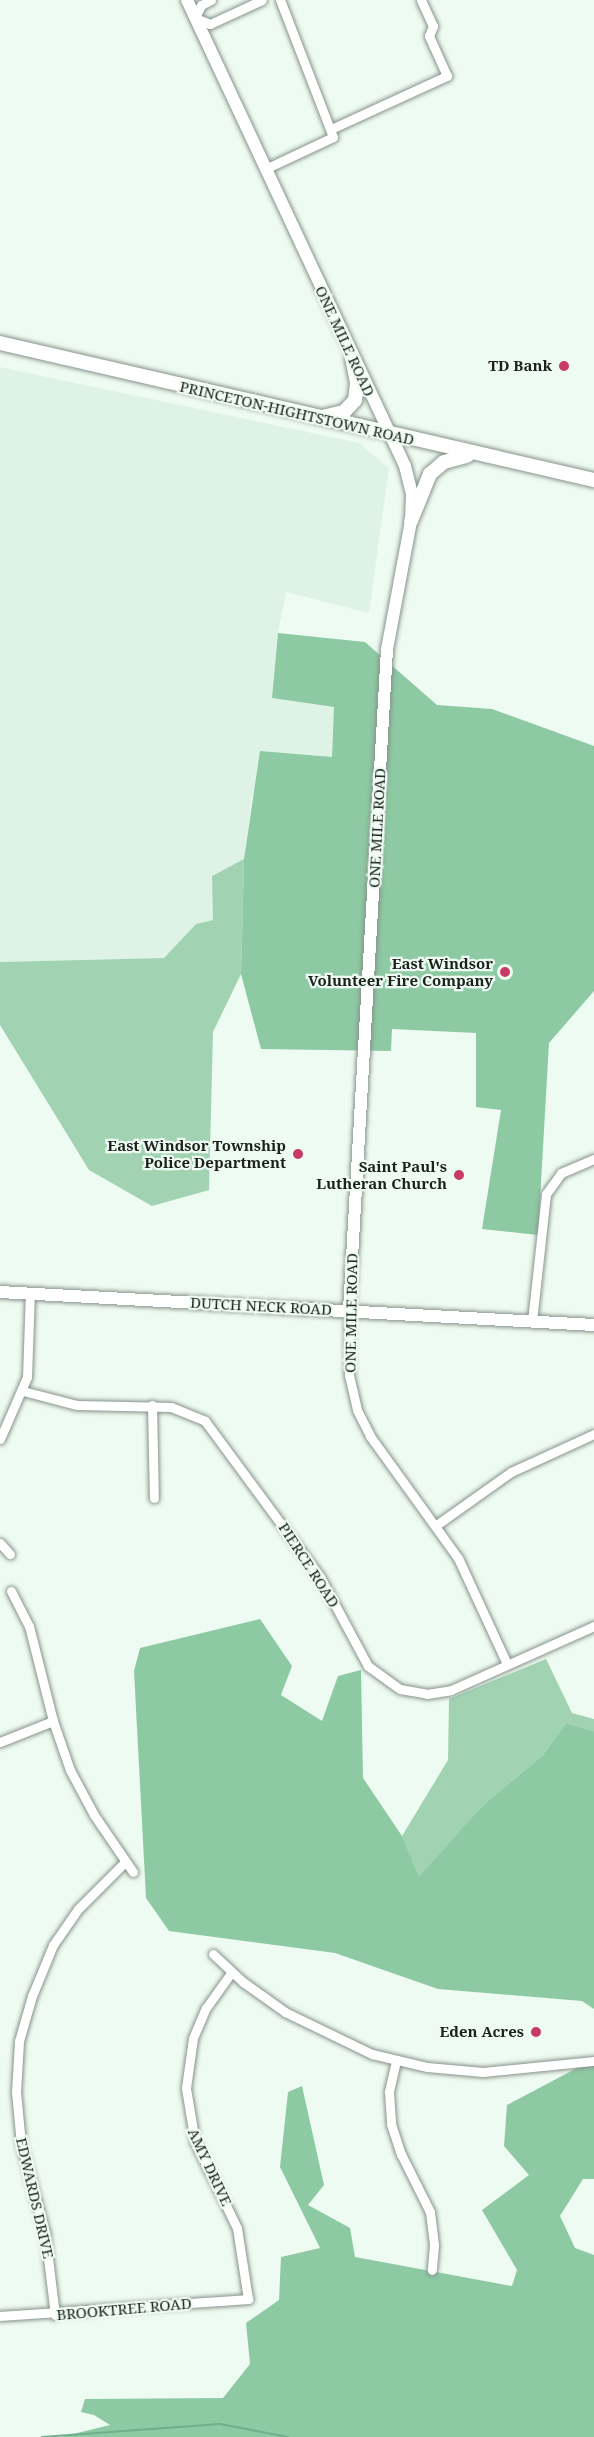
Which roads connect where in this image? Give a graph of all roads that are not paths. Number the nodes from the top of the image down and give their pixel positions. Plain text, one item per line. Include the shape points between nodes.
1 (187, 0) edge
2 (211, 0) edge
3 (262, 0) edge
4 (280, 0) edge
5 (421, 0) edge
6 (195, 18) junction
7 (332, 133) junction
8 (265, 169) junction
9 (0, 343) edge
10 (352, 358) junction
11 (315, 417) junction
12 (390, 435) junction
13 (482, 456) junction
14 (594, 480) edge
15 (411, 521) junction
16 (594, 1159) edge
17 (0, 1292) edge
18 (30, 1293) junction
19 (350, 1311) junction
20 (532, 1321) junction
21 (594, 1325) edge
22 (23, 1391) junction
23 (152, 1405) junction
24 (594, 1434) edge
25 (0, 1439) edge
26 (154, 1498) dead end
27 (435, 1526) junction
28 (0, 1543) edge
29 (10, 1554) dead end
30 (11, 1591) dead end
31 (594, 1626) edge
32 (507, 1664) junction
33 (53, 1721) junction
34 (0, 1742) edge
35 (124, 1863) junction
36 (133, 1872) dead end
37 (213, 1954) dead end
38 (231, 1972) junction
39 (396, 2061) junction
40 (594, 2061) edge
41 (432, 2270) dead end
42 (248, 2299) joint
43 (55, 2315) junction
44 (0, 2316) edge

1 - 6 street, ONE MILE ROAD
2 - 6 street via 201,5
3 - 6 street via 210,24
4 - 7 street
5 - 7 street via 433,26 429,36 447,76
6 - 8 street, ONE MILE ROAD
7 - 8 street
8 - 10 street, ONE MILE ROAD
9 - 11 main road, PRINCETON-HIGHTSTOWN ROAD
10 - 11 main road via 357,383 355,400 344,412
10 - 12 street, ONE MILE ROAD
11 - 12 main road, PRINCETON-HIGHTSTOWN ROAD
12 - 13 main road, PRINCETON-HIGHTSTOWN ROAD
12 - 15 street, ONE MILE ROAD via 410,480
13 - 14 main road, PRINCETON-HIGHTSTOWN ROAD
13 - 15 main road via 453,458 436,467 424,482
15 - 19 street, ONE MILE ROAD via 387,649
16 - 20 street via 561,1173 546,1194
17 - 18 street, DUTCH NECK ROAD
18 - 19 street, DUTCH NECK ROAD
18 - 22 street
19 - 20 street, DUTCH NECK ROAD
19 - 27 street, ONE MILE ROAD via 349,1375 357,1410 370,1436
20 - 21 street, DUTCH NECK ROAD
22 - 23 street, PIERCE ROAD via 77,1405
22 - 25 street
23 - 26 street
23 - 32 street, PIERCE ROAD via 187,1411 214,1429 320,1577 362,1657 377,1676 412,1693 439,1693
24 - 27 street via 511,1472
27 - 32 street, ONE MILE ROAD via 468,1576
28 - 29 street
30 - 33 street via 29,1626
31 - 32 street, PIERCE ROAD
33 - 34 street
33 - 35 street via 82,1795
35 - 36 street
35 - 43 street, EDWARDS DRIVE via 78,1909 53,1945 19,2041 19,2135 49,2253
37 - 38 street
38 - 39 street via 262,1997 310,2026
38 - 42 street, AMY DRIVE via 201,2017 189,2057 186,2088 195,2142 237,2228
39 - 40 street via 483,2072
39 - 41 street via 389,2092 391,2124 401,2154 430,2212
42 - 43 street, BROOKTREE ROAD
43 - 44 street, BROOKTREE ROAD

